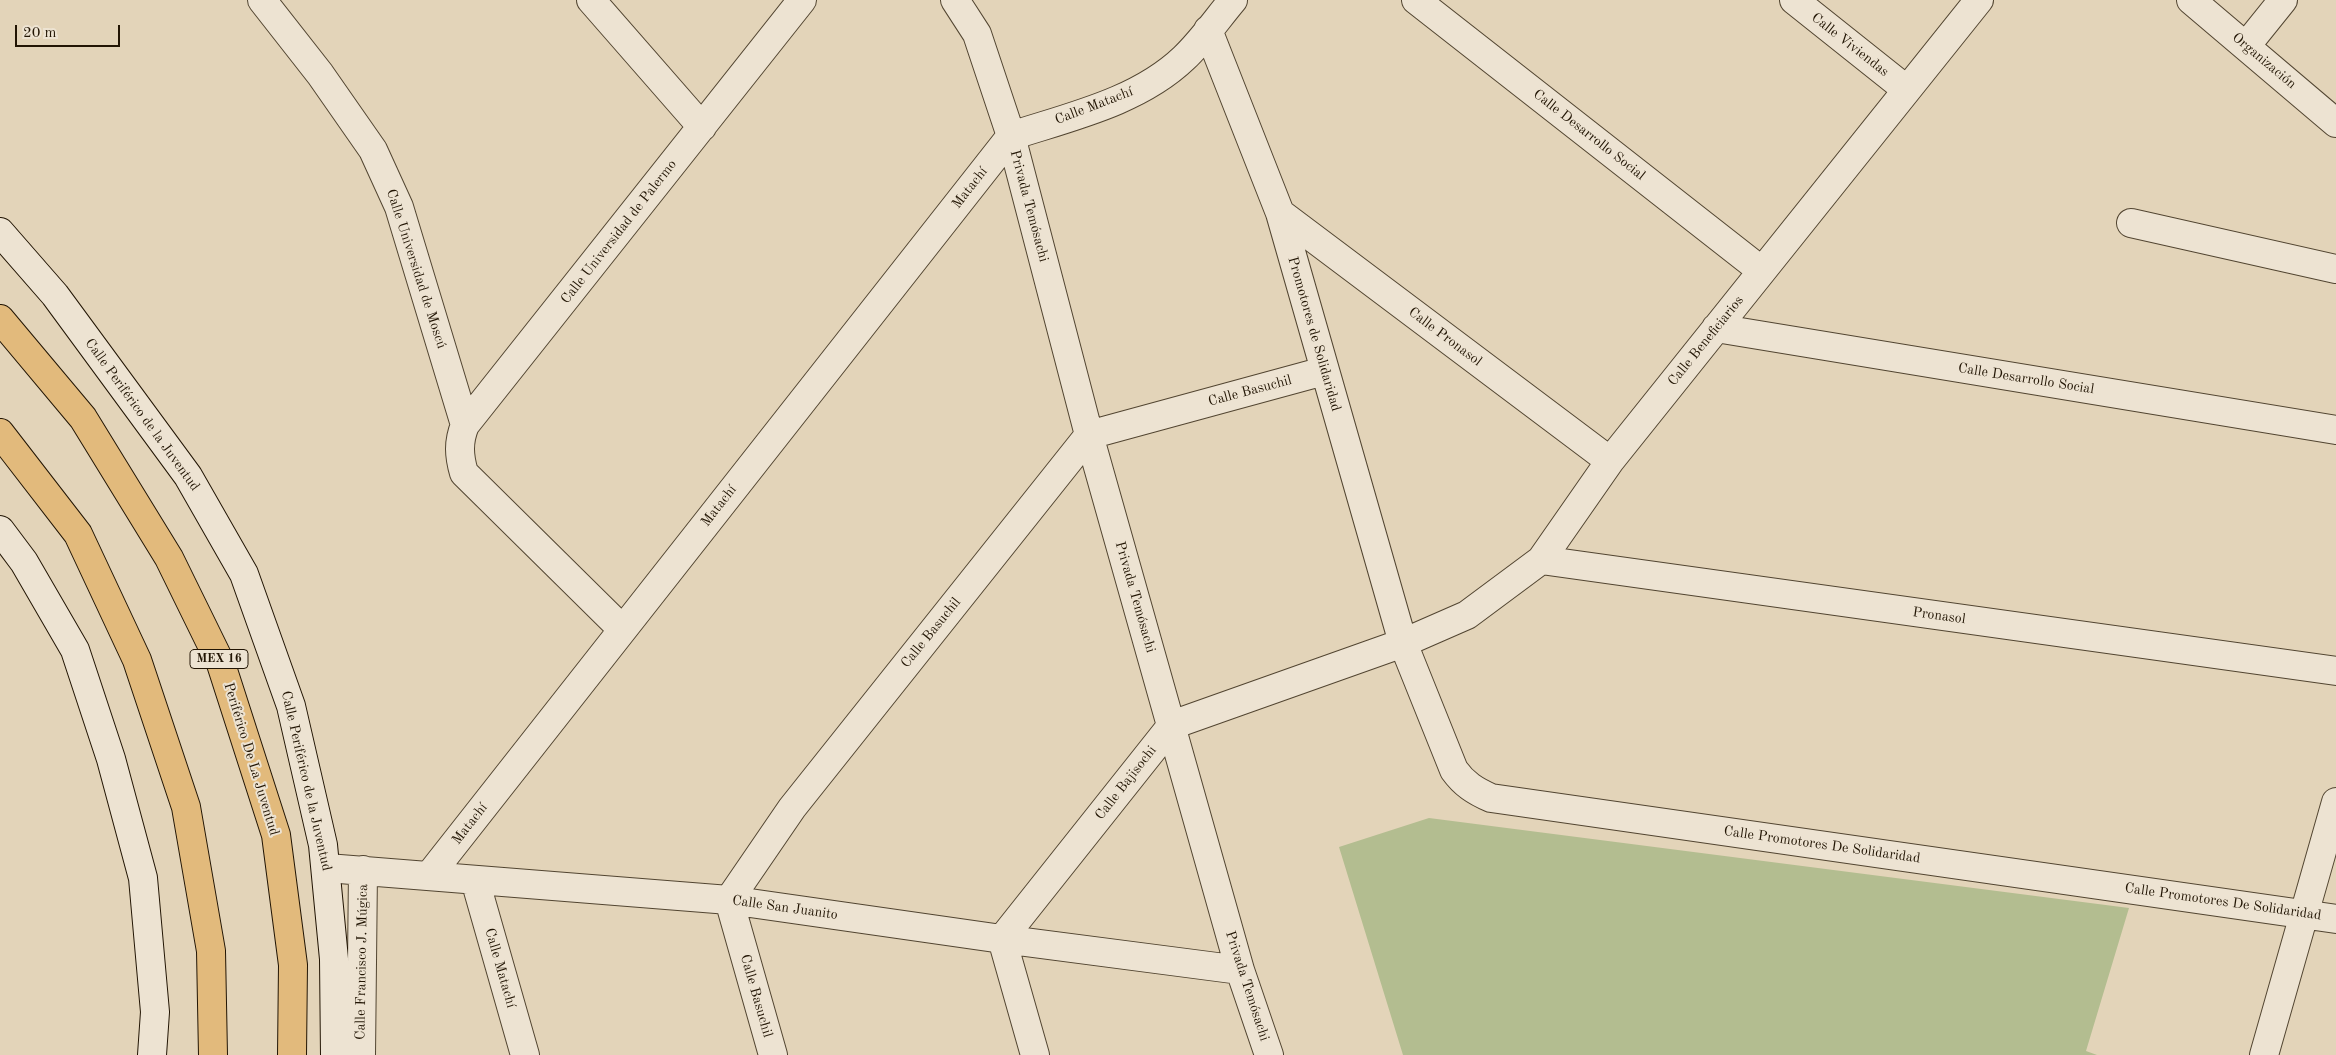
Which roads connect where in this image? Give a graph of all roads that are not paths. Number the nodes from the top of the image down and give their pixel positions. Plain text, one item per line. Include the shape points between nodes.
1 (262, 0) edge
2 (592, 0) edge
3 (802, 0) edge
4 (955, 0) edge
5 (1233, 0) edge
6 (1416, 0) edge
7 (1794, 0) edge
8 (1979, 0) edge
9 (2191, 0) edge
10 (2283, 0) edge
11 (1208, 30) junction
12 (2246, 46) junction
13 (1907, 90) junction
14 (2336, 122) edge
15 (702, 128) junction
16 (1011, 136) junction
17 (1280, 214) junction
18 (2131, 223) dead end
19 (0, 232) edge
20 (2336, 269) edge
21 (1762, 271) junction
22 (0, 319) edge
23 (1716, 328) junction
24 (1324, 370) junction
25 (465, 425) junction
26 (2336, 430) edge
27 (0, 433) edge
28 (1089, 435) junction
29 (1610, 461) junction
30 (0, 530) edge
31 (1541, 560) junction
32 (622, 629) junction
33 (1403, 643) junction
34 (2336, 671) edge
35 (1172, 725) junction
36 (2336, 802) edge
37 (327, 868) junction
38 (363, 870) junction
39 (429, 876) junction
40 (475, 880) junction
41 (729, 900) junction
42 (2306, 914) junction
43 (2336, 919) edge
44 (1002, 939) junction
45 (1240, 970) junction
46 (152, 1055) edge
47 (212, 1055) edge
48 (292, 1055) edge
49 (335, 1055) edge
50 (360, 1055) edge
51 (525, 1055) edge
52 (773, 1055) edge
53 (1035, 1055) edge
54 (1268, 1055) edge
55 (2264, 1055) edge

1 - 25 street, Calle Universidad de Moscú via 320,74 373,150 399,208
2 - 15 street
3 - 15 street, Calle Universidad de Palermo
4 - 16 street, Privada Temósachi via 977,34
5 - 11 street, Calle Matachí
6 - 21 street, Calle Desarrollo Social
7 - 13 street, Calle Viviendas
8 - 13 street, Calle Beneficiarios
9 - 12 street, Organización
10 - 12 street
11 - 16 street, Calle Matachí via 1183,59 1152,82 1112,102
11 - 17 street, Promotores de Solidaridad
12 - 14 street, Organización
13 - 21 street, Calle Beneficiarios
15 - 25 street, Calle Universidad de Palermo
16 - 28 street, Privada Temósachi
16 - 32 street, Matachí
17 - 24 street, Promotores de Solidaridad
17 - 29 street, Calle Pronasol
18 - 20 street
19 - 37 street, Calle Periférico de la Juventud via 55,295 188,476 244,574 292,706
21 - 23 street, Calle Beneficiarios
22 - 48 highway, Periférico De La Juventud / MEX 16 via 83,418 169,558 221,664 276,835 293,965
23 - 26 street, Calle Desarrollo Social
23 - 29 street, Calle Beneficiarios
24 - 28 street, Calle Basuchil
24 - 33 street, Promotores de Solidaridad
25 - 32 street, Calle Universidad de Palermo via 459,448 464,473
27 - 47 highway via 78,534 137,660 186,807 211,951
28 - 35 street, Privada Temósachi
28 - 41 street, Calle Basuchil via 792,808
29 - 31 street, Calle Beneficiarios
30 - 46 street via 24,562 74,650 111,759 143,878 155,1012
31 - 33 street, Calle Beneficiarios via 1466,615
31 - 34 street, Pronasol
32 - 39 street, Matachí
33 - 35 street
33 - 42 street, Calle Promotores De Solidaridad via 1454,770 1475,790 1491,798
35 - 44 street, Calle Bajisochi
35 - 45 street, Privada Temósachi
36 - 42 street
37 - 38 street, Calle San Juanito
37 - 49 street, Calle Periférico de la Juventud via 334,959
38 - 39 street, Calle San Juanito
38 - 50 street, Calle Francisco J. Múgica
39 - 40 street, Calle San Juanito
40 - 41 street, Calle San Juanito
40 - 51 street, Calle Matachí
41 - 44 street, Calle San Juanito
41 - 52 street, Calle Basuchil
42 - 43 street, Calle Promotores De Solidaridad
42 - 55 street
44 - 45 street, Calle San Juanito
44 - 53 street
45 - 54 street, Privada Temósachi

